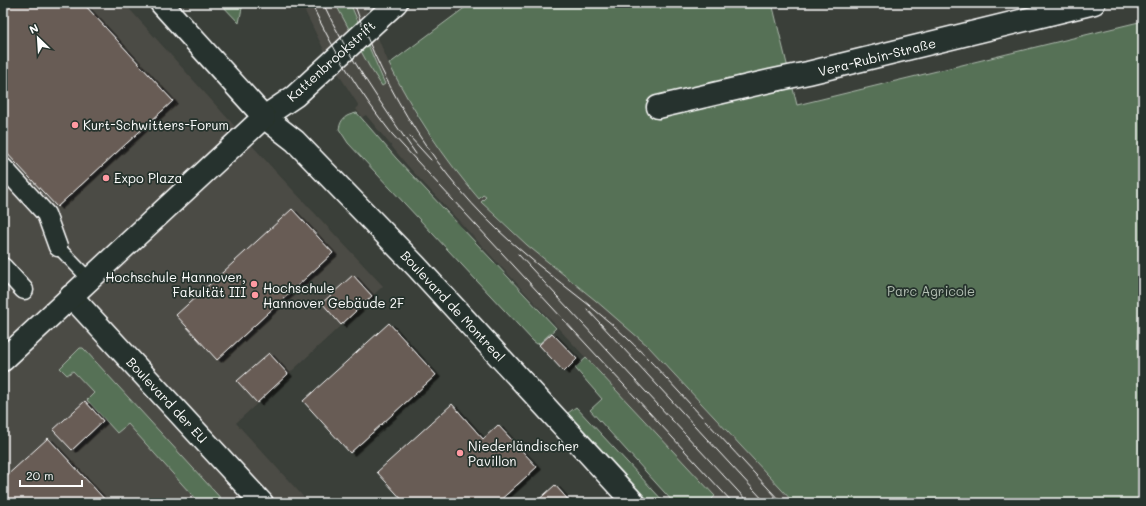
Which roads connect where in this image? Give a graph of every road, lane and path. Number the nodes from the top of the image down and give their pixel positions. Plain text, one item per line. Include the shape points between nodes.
1 (161, 3) edge
2 (396, 3) edge
3 (1094, 3) edge
4 (1024, 11) edge
5 (658, 107) dead end
6 (264, 117) junction
7 (3, 167) edge
8 (58, 247) joint
9 (3, 268) edge
10 (89, 280) junction
11 (24, 290) dead end
12 (71, 296) junction
13 (3, 360) edge
14 (262, 503) edge
15 (634, 503) edge

1 - 6 street, Boulevard de Montreal
2 - 6 street, Kattenbrookstrift via 294,96
3 - 4 street, Vera-Rubin-Straße
4 - 5 street, Vera-Rubin-Straße via 808,73
6 - 10 street, Kattenbrookstrift
6 - 15 street, Boulevard de Montreal via 295,141 416,266
7 - 8 street via 46,214
8 - 10 lane
9 - 11 street
10 - 12 street, Kattenbrookstrift
12 - 13 street, Kattenbrookstrift
12 - 14 street, Boulevard der EU

